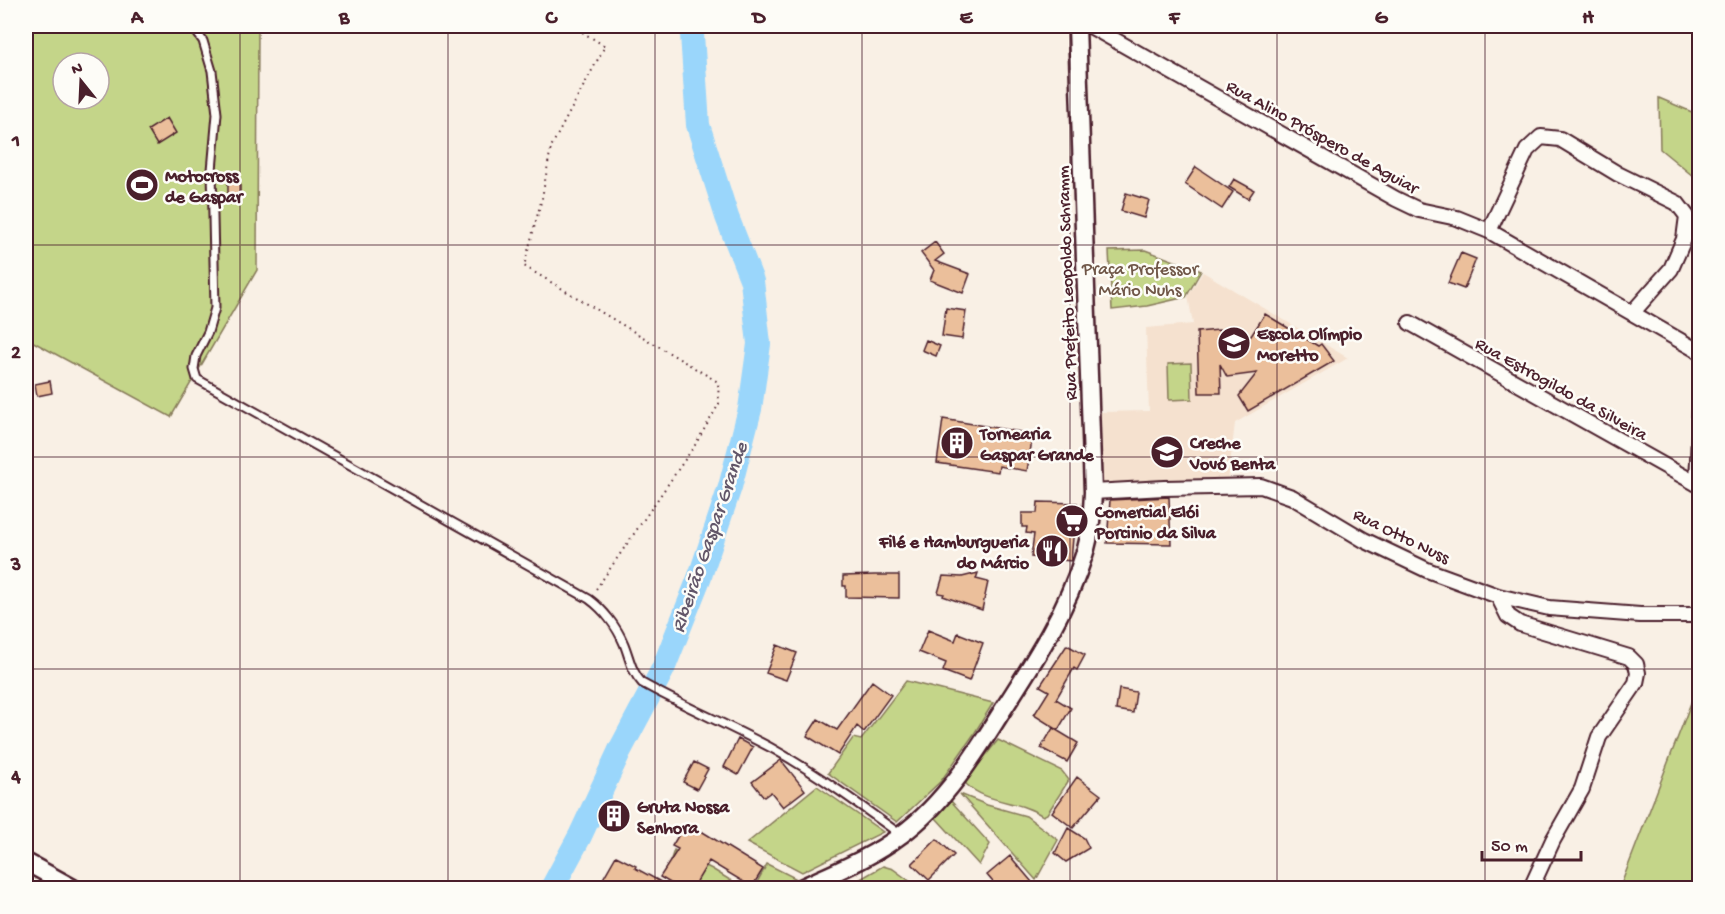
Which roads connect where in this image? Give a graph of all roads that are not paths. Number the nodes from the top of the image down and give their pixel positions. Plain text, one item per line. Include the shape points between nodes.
1 (192, 26) edge
2 (1077, 26) edge
3 (1090, 26) edge
4 (1489, 231) junction
5 (1632, 313) junction
6 (1410, 323) dead end
7 (1700, 352) edge
8 (1700, 408) edge
9 (1698, 485) edge
10 (1093, 492) junction
11 (1498, 596) junction
12 (1700, 615) edge
13 (901, 835) junction
14 (26, 862) edge
15 (73, 888) edge
16 (801, 888) edge
17 (1531, 888) edge

1 - 13 lane via 203,41 212,71 217,114 212,170 215,308 196,356 197,380 589,599 612,623 634,675 642,683 796,762
2 - 10 street, Rua Prefeito Leopoldo Schramm
3 - 4 street, Rua Alino Próspero de Aguiar via 1396,199
4 - 5 street, Rua Alino Próspero de Aguiar
4 - 5 street via 1527,150 1541,136 1560,139 1677,203 1687,216 1684,239 1671,269
5 - 7 street, Rua Alino Próspero de Aguiar
6 - 9 street, Rua Estrogildo da Silveira
8 - 9 street
10 - 11 street, Rua Otto Nuss via 1261,486 1292,497 1364,540 1427,570
10 - 13 street, Rua Prefeito Leopoldo Schramm via 1084,555 1068,598 1028,670 980,747 942,796
11 - 12 street, Rua Otto Nuss via 1549,608
11 - 17 street via 1508,616 1520,624 1629,657 1638,673 1629,695 1599,737 1582,789
13 - 16 street, Rua Prefeito Leopoldo Schramm via 869,856
14 - 15 street

